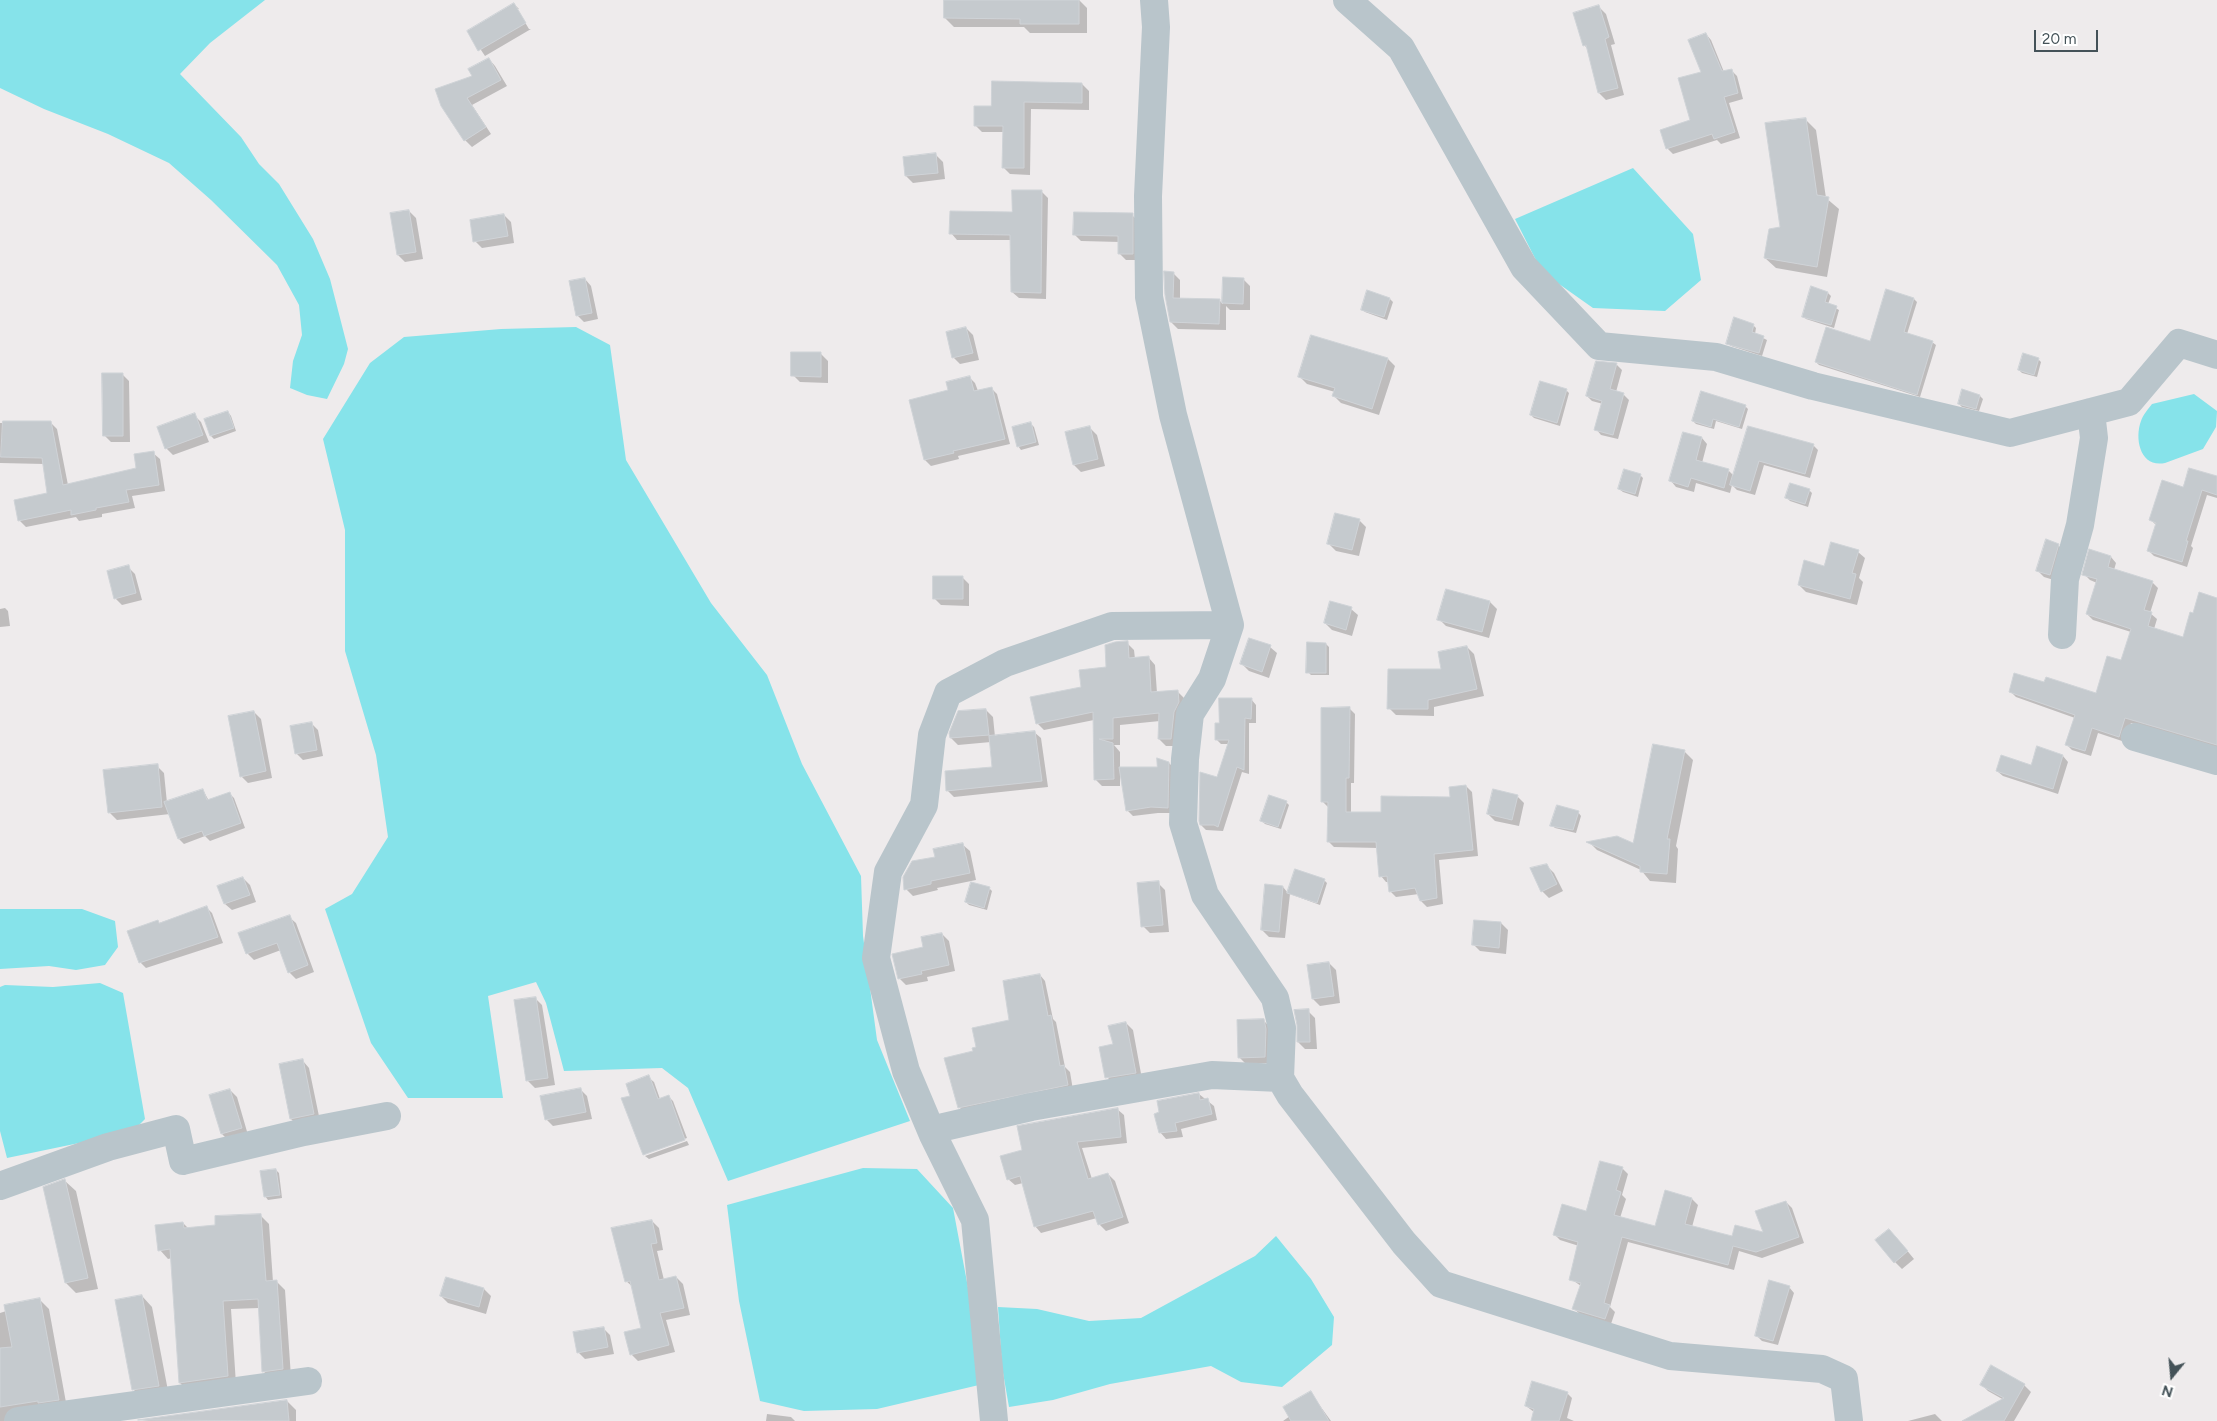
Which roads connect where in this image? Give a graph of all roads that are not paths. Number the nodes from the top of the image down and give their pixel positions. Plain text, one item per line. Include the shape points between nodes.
1 (1154, 0) edge
2 (1347, 0) edge
3 (2217, 356) edge
4 (2091, 412) junction
5 (1230, 625) junction
6 (2062, 635) dead end
7 (2135, 737) dead end
8 (2217, 761) edge
9 (1280, 1078) junction
10 (386, 1116) dead end
11 (931, 1130) junction
12 (0, 1186) edge
13 (308, 1381) dead end
14 (18, 1421) edge
15 (994, 1421) edge
16 (1849, 1421) edge

1 - 5 street via 1156,27 1148,196 1150,297 1173,415
2 - 4 street via 1401,48 1524,267 1599,346 1716,357 1813,386 2010,433
3 - 4 street via 2179,343 2128,402
4 - 6 street via 2094,438 2080,525 2065,579
5 - 9 street via 1212,679 1190,714 1183,823 1206,895 1275,998 1282,1028
5 - 11 street via 1112,626 1005,663 948,693 932,735 924,805 888,872 876,958 906,1070
7 - 8 street
9 - 11 street via 1212,1075 1031,1107
9 - 16 street via 1398,1235 1441,1284 1670,1356 1822,1369 1844,1379
10 - 12 street via 183,1161 176,1129 108,1147
11 - 15 street via 975,1220
13 - 14 street

